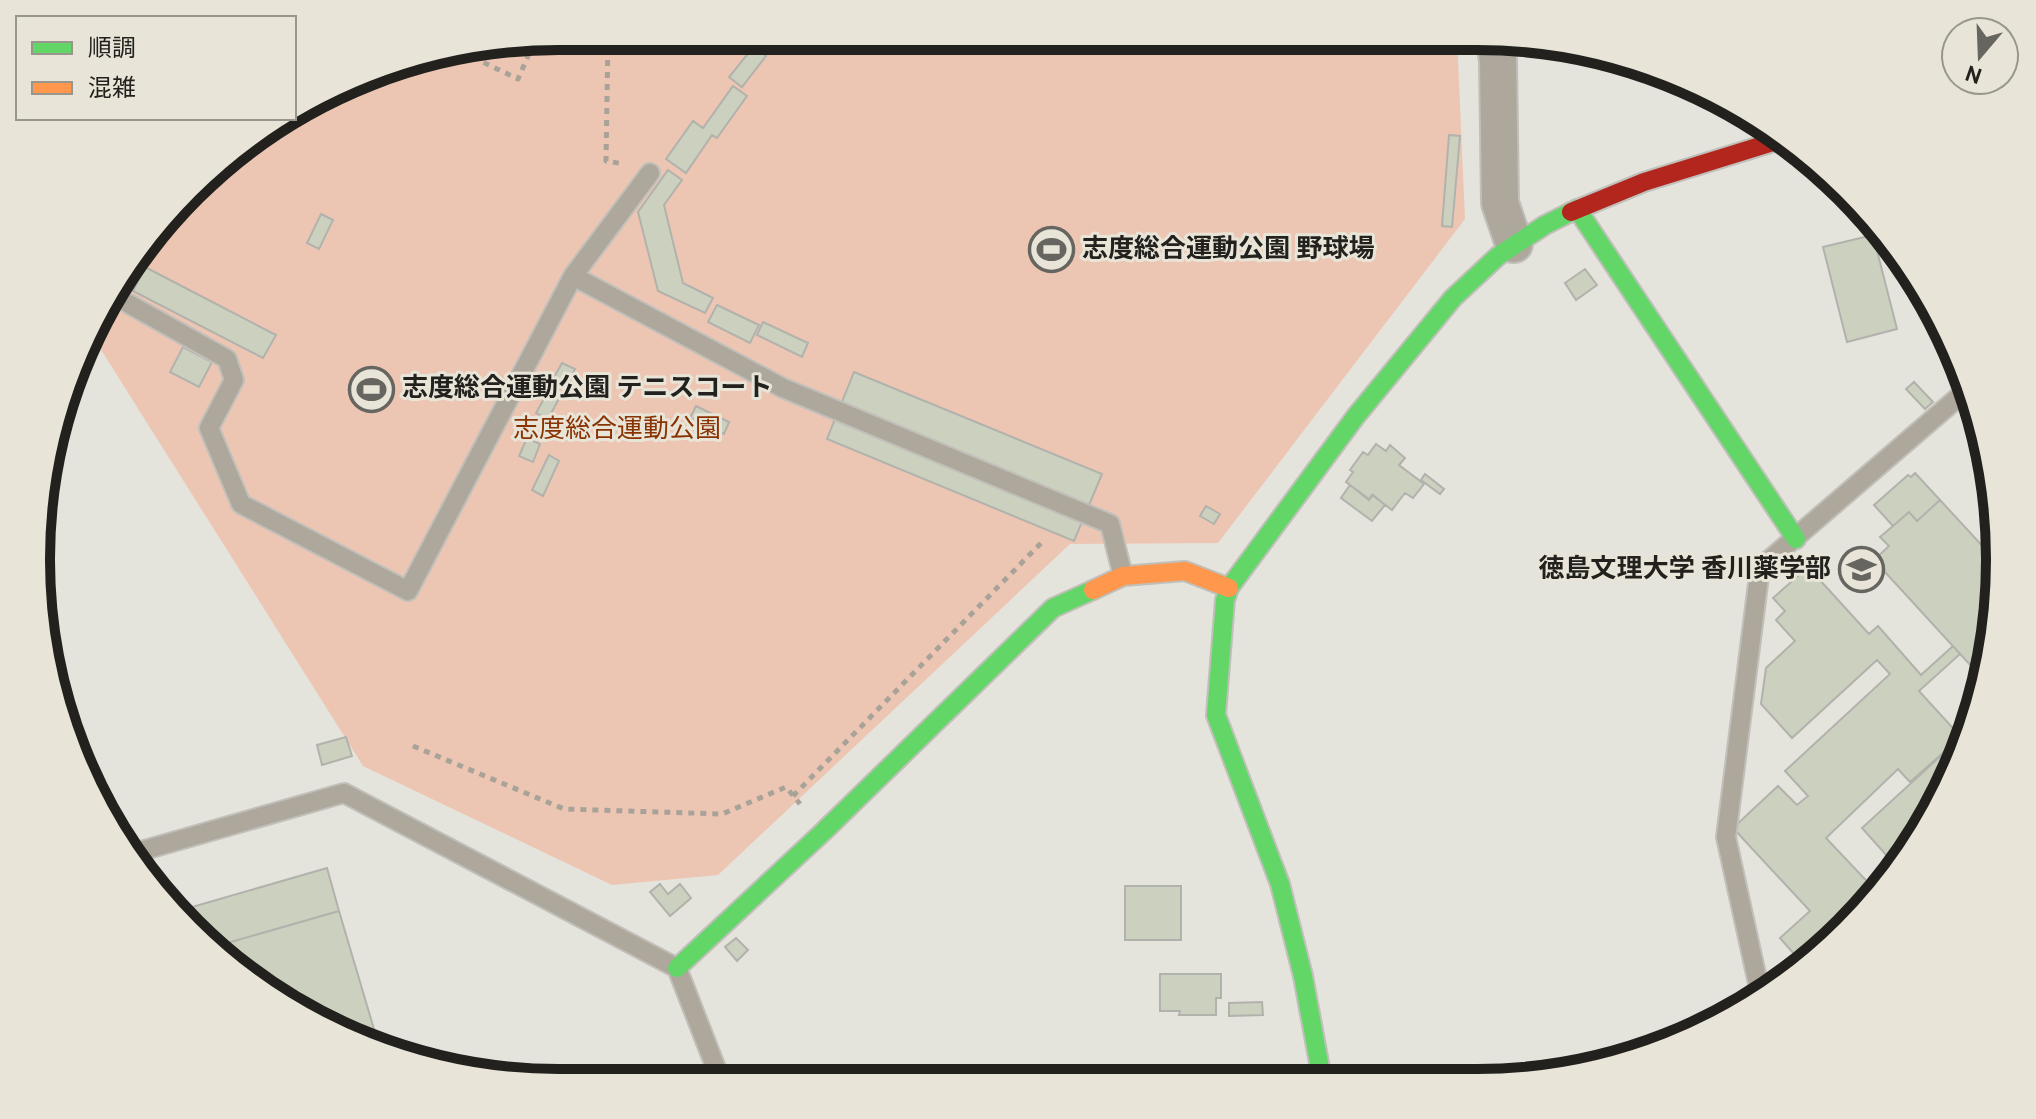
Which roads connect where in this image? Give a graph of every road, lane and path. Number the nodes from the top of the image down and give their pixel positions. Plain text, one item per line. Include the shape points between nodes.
1 (608, 50) edge
2 (530, 51) edge
3 (1496, 51) edge
4 (474, 58) edge
5 (1770, 143) edge
6 (650, 173) joint
7 (1577, 209) junction
8 (1514, 244) junction
9 (573, 276) junction
10 (129, 304) dead end
11 (1959, 397) edge
12 (1045, 539) dead end
13 (1796, 539) junction
14 (1123, 576) junction
15 (1229, 588) junction
16 (413, 746) dead end
17 (793, 796) junction
18 (823, 832) junction
19 (142, 851) edge
20 (677, 968) junction
21 (1758, 984) edge
22 (716, 1069) edge
23 (1320, 1069) edge

1 - 6 path via 606,161
2 - 4 path via 518,79
3 - 8 street via 1500,203
5 - 7 street via 1639,183
6 - 9 lane
7 - 8 street
7 - 13 street
8 - 15 street via 1436,316 1334,440
9 - 10 lane via 408,591 241,504 209,428 234,380 227,359
9 - 14 lane via 783,388 1110,524
11 - 13 lane
12 - 17 path
13 - 21 lane via 1760,568 1726,837
14 - 15 street via 1185,571
14 - 18 street via 1053,608
15 - 23 street via 1216,715 1280,884
16 - 17 path via 564,809 722,814 786,787
17 - 18 path
18 - 20 street
19 - 20 lane via 344,793
20 - 22 lane

